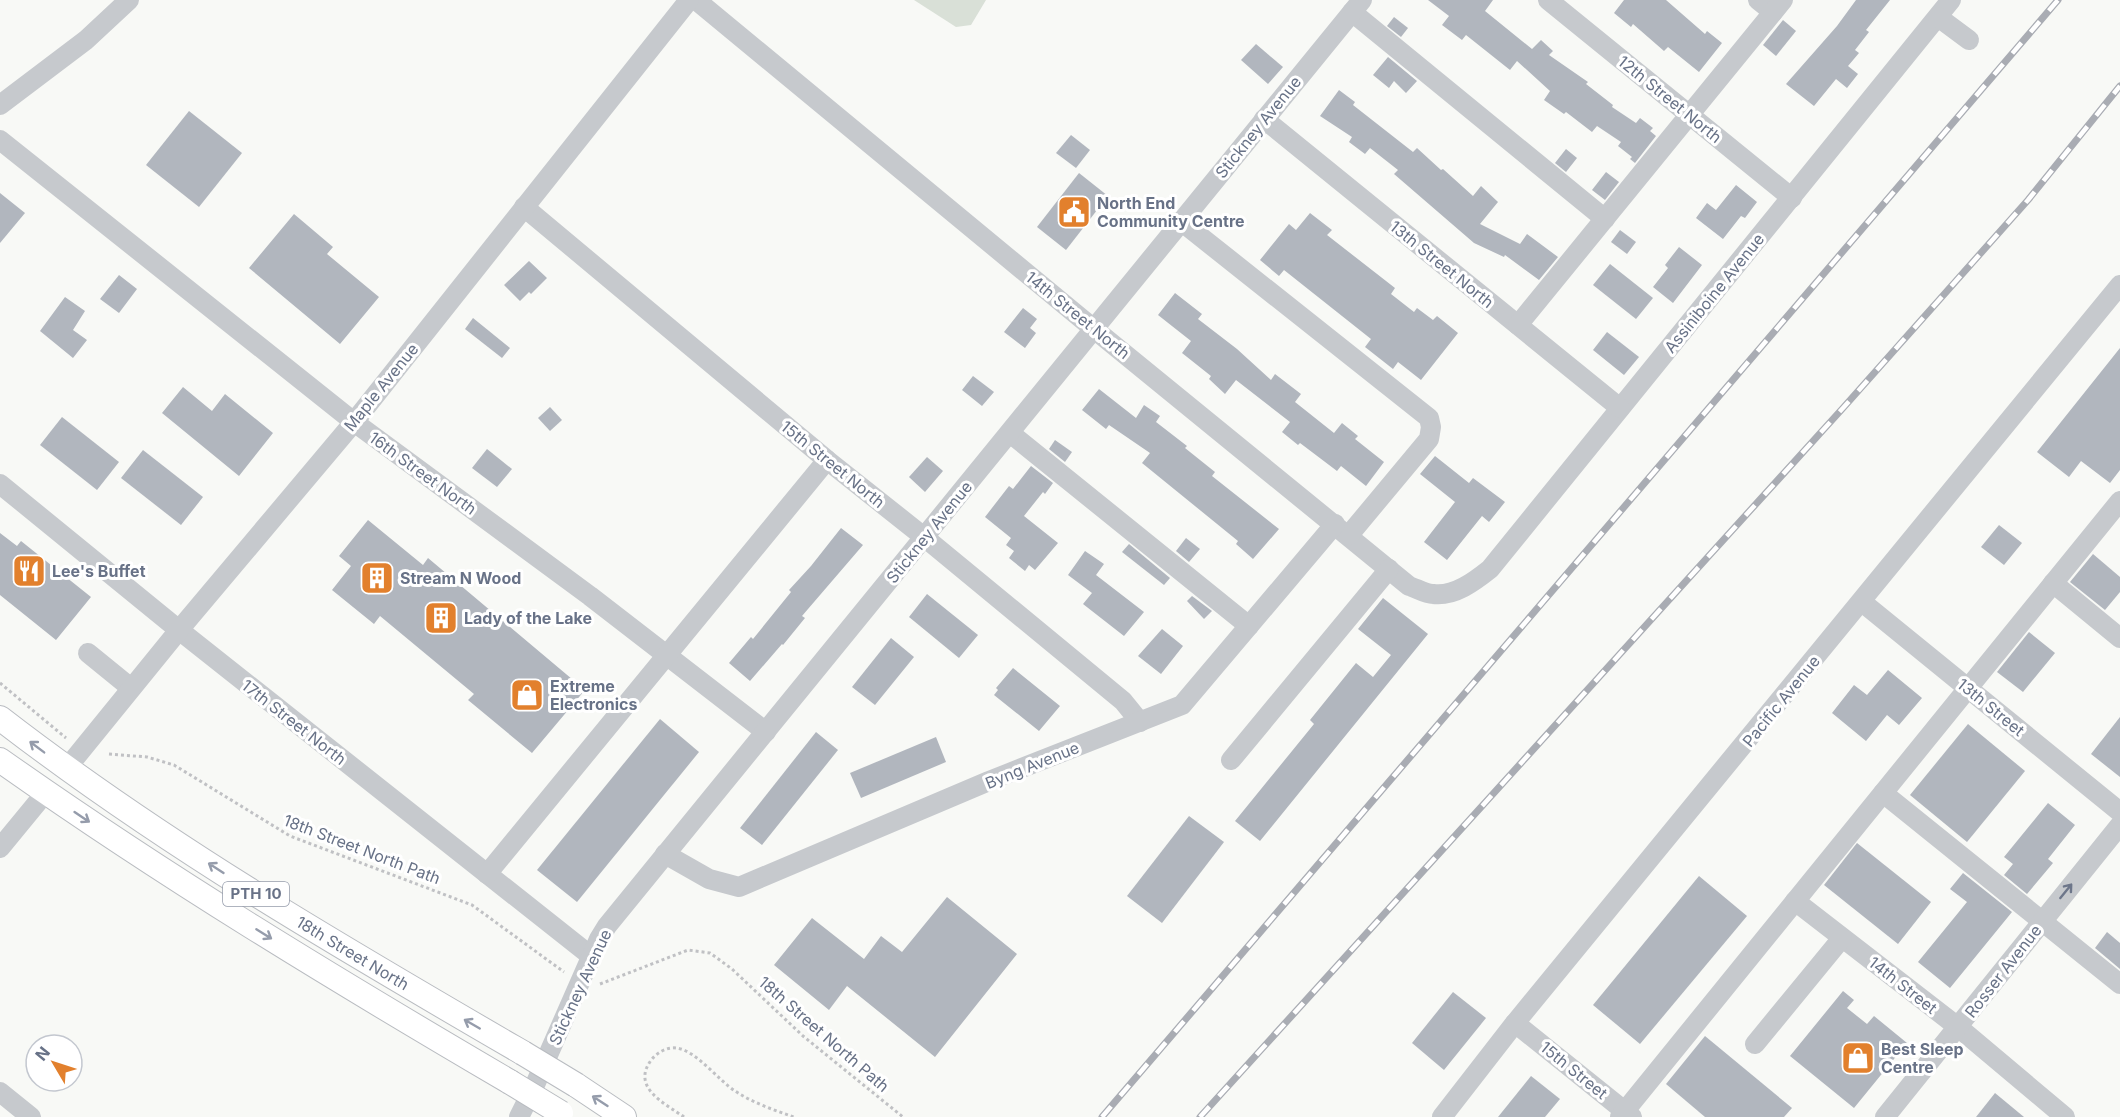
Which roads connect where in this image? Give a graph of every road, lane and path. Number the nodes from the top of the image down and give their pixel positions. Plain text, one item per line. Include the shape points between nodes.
1 (129, 0) edge
2 (689, 0) edge
3 (696, 0) edge
4 (1548, 0) edge
5 (1951, 0) edge
6 (1771, 4) edge
7 (1357, 6) edge
8 (1938, 17) junction
9 (1969, 40) dead end
10 (0, 105) edge
11 (1690, 115) junction
12 (1264, 119) junction
13 (0, 140) edge
14 (1792, 198) junction
15 (524, 207) junction
16 (1605, 219) junction
17 (1182, 222) junction
18 (2120, 285) edge
19 (1518, 325) junction
20 (1094, 329) junction
21 (1620, 408) junction
22 (354, 422) junction
23 (1010, 433) junction
24 (827, 460) junction
25 (0, 484) edge
26 (2120, 501) edge
27 (1342, 530) junction
28 (924, 537) junction
29 (1389, 569) junction
30 (1473, 582) joint
31 (2053, 583) junction
32 (1862, 602) junction
33 (1249, 626) junction
34 (179, 630) junction
35 (2120, 638) edge
36 (88, 653) dead end
37 (667, 655) junction
38 (0, 683) edge
39 (131, 688) junction
40 (1968, 689) junction
41 (0, 718) edge
42 (1140, 722) junction
43 (766, 732) junction
44 (66, 738) dead end
45 (109, 754) dead end
46 (0, 760) edge
47 (1231, 760) dead end
48 (66, 769) junction
49 (46, 792) junction
50 (1883, 793) junction
51 (2120, 812) edge
52 (2120, 825) edge
53 (0, 848) edge
54 (665, 854) junction
55 (487, 874) junction
56 (1795, 901) junction
57 (2043, 921) junction
58 (1842, 938) junction
59 (591, 956) junction
60 (565, 973) dead end
61 (598, 984) dead end
62 (2120, 984) edge
63 (1515, 1023) junction
64 (1958, 1028) junction
65 (1755, 1044) dead end
66 (0, 1092) edge
67 (564, 1115) edge
68 (1626, 1115) edge
69 (32, 1117) edge
70 (519, 1117) edge
71 (624, 1117) edge
72 (684, 1117) edge
73 (794, 1117) edge
74 (903, 1117) edge
75 (1442, 1117) edge
76 (1885, 1117) edge
77 (2065, 1117) edge

1 - 10 street via 86,40
2 - 15 street, Maple Avenue
3 - 20 street, 14th Street North
4 - 11 street, 12th Street North
5 - 8 street, Assiniboine Avenue
6 - 11 street
7 - 12 street, Stickney Avenue
7 - 16 street
8 - 9 street
8 - 14 street, Assiniboine Avenue
11 - 14 street, 12th Street North
11 - 16 street
12 - 17 street, Stickney Avenue
12 - 19 street, 13th Street North
13 - 22 street, 16th Street North
14 - 21 street, Assiniboine Avenue
15 - 22 street, Maple Avenue
15 - 24 street, 15th Street North
16 - 19 street
17 - 20 street, Stickney Avenue
17 - 27 street, Byng Avenue via 1429,418 1429,439
18 - 32 street, Pacific Avenue
19 - 21 street, 13th Street North
20 - 23 street, Stickney Avenue
20 - 27 street, 14th Street North
21 - 30 street, Assiniboine Avenue via 1490,569
22 - 34 street, Maple Avenue
22 - 37 street, 16th Street North
23 - 28 street, Stickney Avenue
23 - 33 street
24 - 28 street, 15th Street North
24 - 37 street
25 - 34 street, 17th Street North
26 - 31 street
27 - 29 street, 14th Street North
27 - 33 street, Byng Avenue
28 - 42 street, 15th Street North via 1123,701
28 - 43 street, Stickney Avenue
29 - 30 street, 14th Street North via 1409,586 1432,594 1451,592
29 - 47 street
31 - 35 street
31 - 40 street
32 - 40 street, 13th Street
32 - 63 street, Pacific Avenue
33 - 42 street, Byng Avenue via 1182,705
34 - 39 street, Maple Avenue
34 - 55 street, 17th Street North
36 - 39 street
37 - 43 street, 16th Street North
37 - 55 street
38 - 44 path
39 - 48 street, Maple Avenue
40 - 50 street
40 - 51 street, 13th Street
48 -> 41 main road, 18th Street North / PTH 10
42 - 54 street, Byng Avenue via 739,887 709,879
43 - 54 street, Stickney Avenue
45 - 60 path, 18th Street North Path via 174,765 290,837 472,905
46 - 49 main road, 18th Street North / PTH 10
71 -> 48 main road, 18th Street North / PTH 10, bridge via 257,895
49 - 53 street
49 -> 67 main road, 18th Street North / PTH 10, bridge via 275,941
50 - 56 street
50 - 57 street
57 -> 52 street, Rosser Avenue
54 - 59 street, Stickney Avenue via 607,926
55 - 59 street, 17th Street North
56 - 58 street, 14th Street
56 - 68 street
57 - 62 street
57 - 64 street, Rosser Avenue
58 - 64 street, 14th Street
58 - 65 street
59 - 70 street, Stickney Avenue
61 - 74 path, 18th Street North Path via 688,950 710,953
63 - 68 street, 15th Street
63 - 75 street, Pacific Avenue
64 - 76 street, Rosser Avenue
64 - 77 street, 14th Street
66 - 69 street
72 - 73 path via 658,1099 644,1080 651,1060 667,1048 687,1051 733,1090

